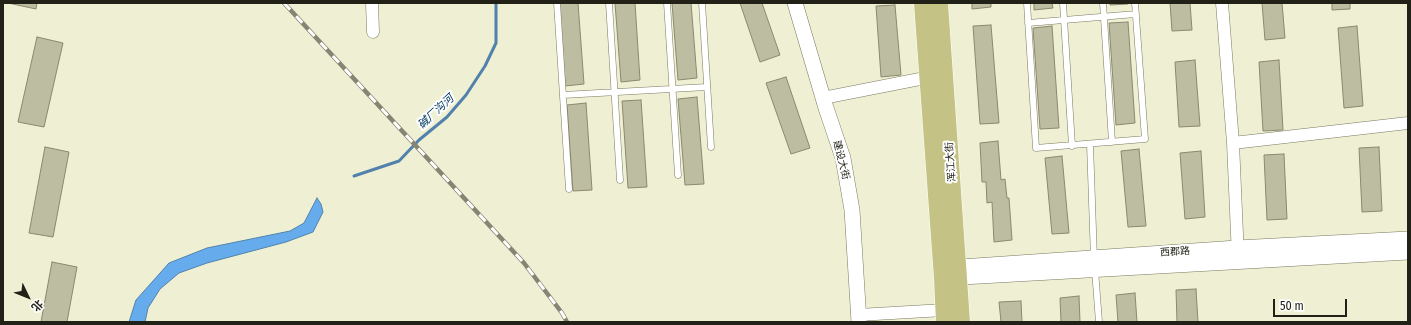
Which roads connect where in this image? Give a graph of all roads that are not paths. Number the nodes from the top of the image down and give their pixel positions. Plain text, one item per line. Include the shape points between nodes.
1 (372, 3) edge
2 (557, 3) edge
3 (609, 3) edge
4 (667, 3) edge
5 (702, 3) edge
6 (795, 3) edge
7 (923, 3) edge
8 (939, 3) edge
9 (1027, 3) edge
10 (1063, 3) edge
11 (1103, 3) edge
12 (1135, 3) edge
13 (1222, 3) edge
14 (1136, 14) junction
15 (1104, 16) junction
16 (1065, 20) junction
17 (1028, 24) junction
18 (372, 32) dead end
19 (936, 76) junction
20 (707, 87) junction
21 (672, 89) junction
22 (615, 92) junction
23 (563, 95) junction
24 (823, 98) junction
25 (1408, 123) edge
26 (1112, 142) junction
27 (1233, 143) junction
28 (1090, 144) junction
29 (1072, 146) junction
30 (711, 147) dead end
31 (678, 175) dead end
32 (620, 180) dead end
33 (569, 189) dead end
34 (1408, 239) edge
35 (1408, 252) edge
36 (1237, 255) junction
37 (1094, 264) junction
38 (950, 273) junction
39 (945, 316) edge
40 (858, 318) edge
41 (961, 322) edge
42 (1099, 322) edge

1 - 18 street
2 - 23 lane
3 - 22 lane
4 - 21 lane
5 - 20 lane
6 - 24 street, 建设大街
7 - 19 main road
8 - 19 main road, 浑江大街
9 - 17 lane
10 - 16 lane
11 - 15 lane
12 - 14 lane
13 - 27 street
14 - 15 lane
14 - 26 lane via 1145,139
15 - 16 lane
15 - 26 lane
16 - 17 lane
16 - 29 lane
17 - 29 lane via 1036,148
19 - 24 street
19 - 38 main road, 浑江大街
20 - 21 lane
20 - 30 lane
21 - 22 lane
21 - 31 lane
22 - 23 lane
22 - 32 lane
23 - 33 lane
24 - 40 street, 建设大街 via 843,158 852,210
25 - 27 street
26 - 28 lane
27 - 36 street
28 - 29 lane
28 - 37 lane
34 - 36 street, 西郡路
35 - 36 street, 西郡路
36 - 37 street, 西郡路
37 - 38 street, 西郡路
37 - 42 lane
38 - 39 main road
38 - 41 main road, 浑江大街
39 - 40 street

